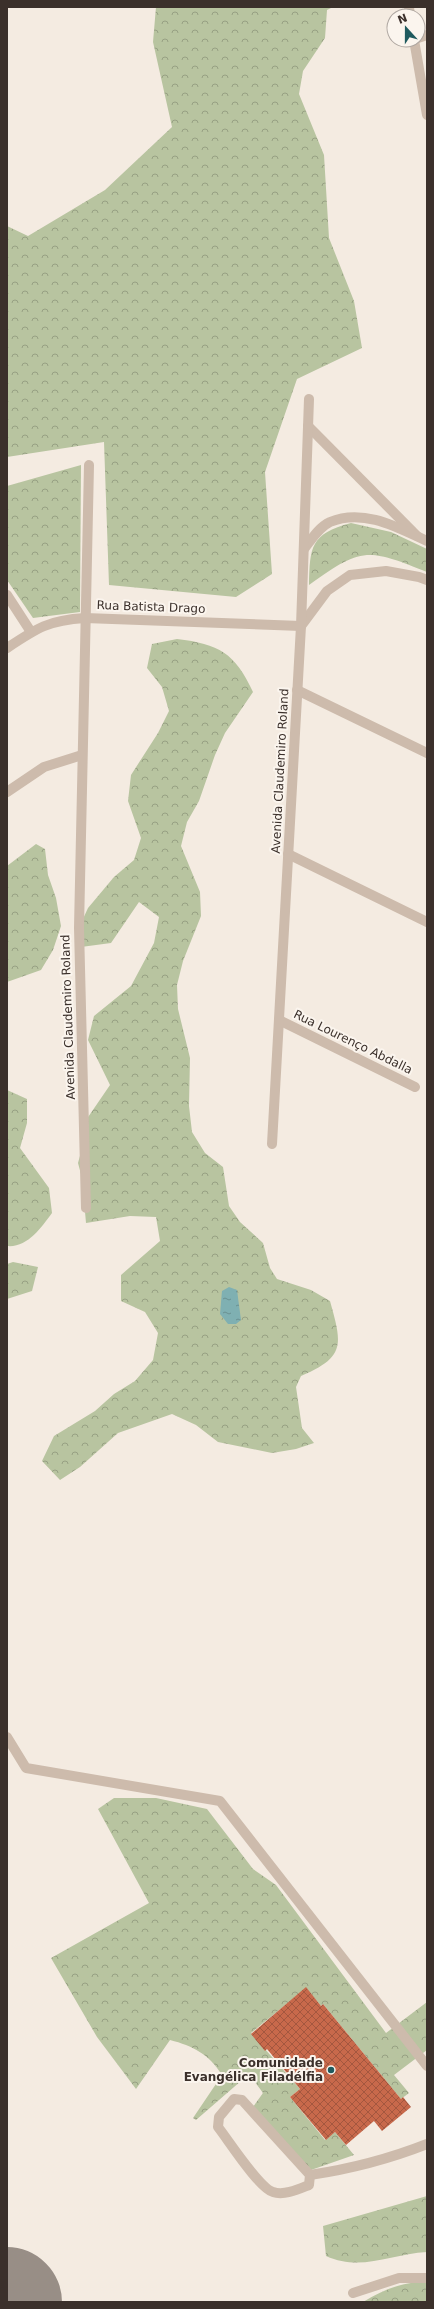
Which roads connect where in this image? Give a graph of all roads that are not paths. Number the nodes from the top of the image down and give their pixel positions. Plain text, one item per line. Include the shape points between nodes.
1 (415, 48) edge
2 (427, 115) edge
3 (309, 399) dead end
4 (308, 426) junction
5 (89, 465) dead end
6 (417, 536) junction
7 (427, 541) edge
8 (304, 549) junction
9 (427, 580) edge
10 (7, 595) edge
11 (85, 618) junction
12 (301, 626) junction
13 (31, 632) junction
14 (7, 648) edge
15 (297, 690) junction
16 (427, 754) edge
17 (82, 755) junction
18 (7, 792) edge
19 (288, 854) junction
20 (427, 922) edge
21 (279, 1020) junction
22 (415, 1087) dead end
23 (272, 1144) dead end
24 (86, 1208) dead end
25 (7, 1737) edge
26 (427, 2066) edge
27 (427, 2144) edge
28 (310, 2175) junction
29 (427, 2278) edge
30 (353, 2293) dead end

1 - 2 street
3 - 4 street, Avenida Claudemiro Roland
4 - 6 street
4 - 8 street, Avenida Claudemiro Roland
5 - 11 street, Avenida Claudemiro Roland
6 - 7 street
6 - 8 street via 380,519 353,518 329,522
8 - 12 street, Avenida Claudemiro Roland
9 - 12 street via 386,571 350,575 327,591
10 - 13 street
11 - 12 street, Rua Batista Drago
11 - 13 street, Rua Batista Drago via 58,620
11 - 17 street, Avenida Claudemiro Roland
12 - 15 street, Avenida Claudemiro Roland
13 - 14 street, Rua Batista Drago
15 - 16 street
15 - 19 street, Avenida Claudemiro Roland
17 - 18 street via 44,767
17 - 24 street, Avenida Claudemiro Roland via 79,928
19 - 20 street
19 - 21 street, Avenida Claudemiro Roland
21 - 22 street, Rua Lourenço Abdalla
21 - 23 street, Avenida Claudemiro Roland
25 - 26 street via 26,1768 220,1801
27 - 28 street via 342,2170
28 - 28 street via 242,2100 234,2099 219,2117 218,2127 262,2185 274,2193 293,2191 309,2185
29 - 30 street via 399,2278

